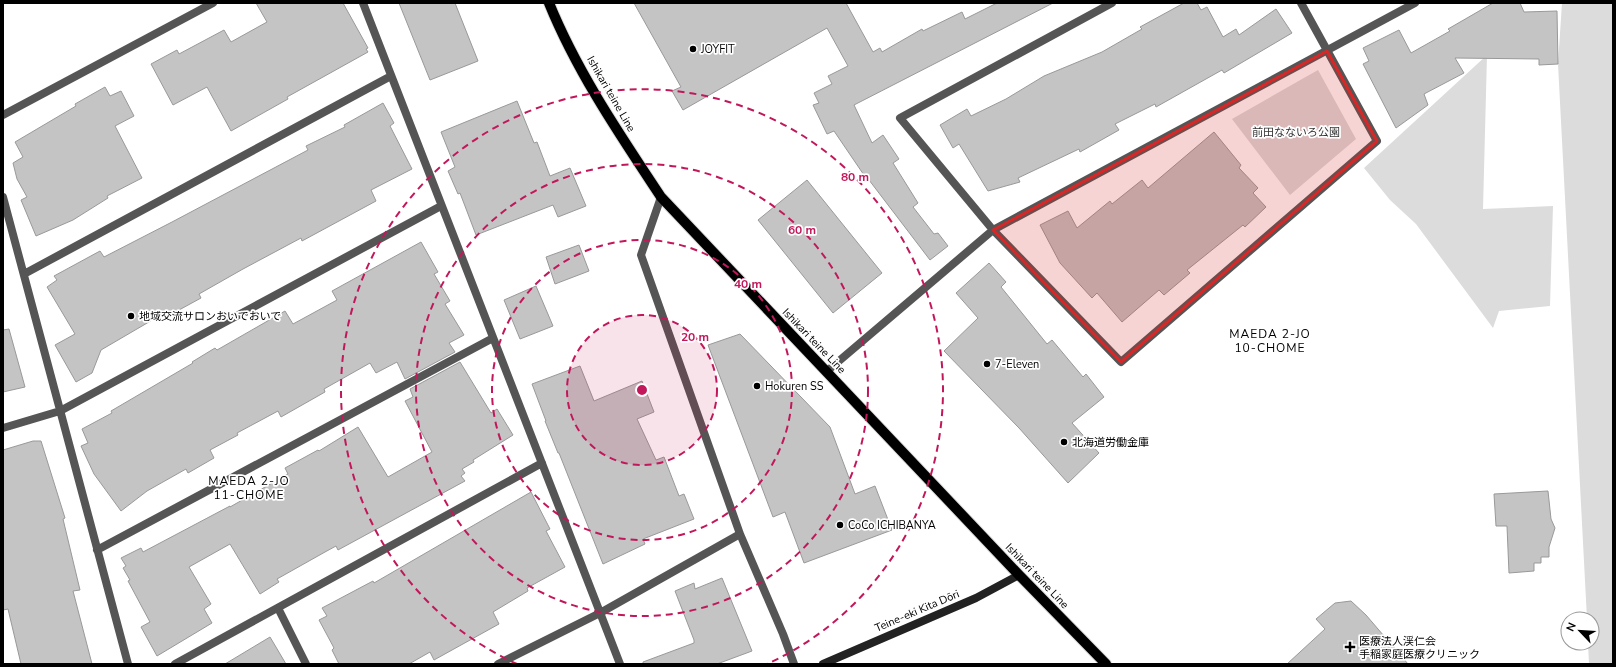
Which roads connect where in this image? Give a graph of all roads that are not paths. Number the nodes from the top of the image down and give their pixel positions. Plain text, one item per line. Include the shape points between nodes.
1 (213, 3) edge
2 (363, 3) edge
3 (549, 3) edge
4 (1112, 3) edge
5 (1301, 3) edge
6 (1415, 3) edge
7 (1326, 51) junction
8 (391, 76) junction
9 (3, 115) edge
10 (3, 197) edge
11 (661, 197) junction
12 (441, 206) junction
13 (993, 230) junction
14 (24, 274) junction
15 (493, 338) junction
16 (826, 372) junction
17 (60, 411) junction
18 (3, 428) edge
19 (542, 462) junction
20 (740, 534) junction
21 (97, 550) junction
22 (1019, 575) junction
23 (278, 608) junction
24 (600, 613) junction
25 (128, 664) edge
26 (175, 664) edge
27 (306, 664) edge
28 (498, 664) edge
29 (620, 664) edge
30 (794, 664) edge
31 (823, 664) edge
32 (1106, 664) edge

1 - 9 street
2 - 8 street
3 - 11 main road, Ishikari teine Line via 560,31 613,123
4 - 13 street via 900,118
5 - 7 street
6 - 7 street
7 - 13 street
7 - 13 street via 1377,141 1121,362
8 - 12 street
8 - 14 street
10 - 14 street
11 - 16 main road, Ishikari teine Line
11 - 20 street via 641,255
12 - 15 street
12 - 17 street
13 - 16 street
14 - 17 street
15 - 19 street
15 - 21 street
16 - 22 main road, Ishikari teine Line
17 - 18 street
17 - 21 street
19 - 23 street
19 - 24 street
20 - 24 street
20 - 30 street
21 - 25 street
22 - 31 street, Teine-eki Kita Dōri via 976,598
22 - 32 main road, Ishikari teine Line
23 - 26 street
23 - 27 street
24 - 28 street
24 - 29 street

